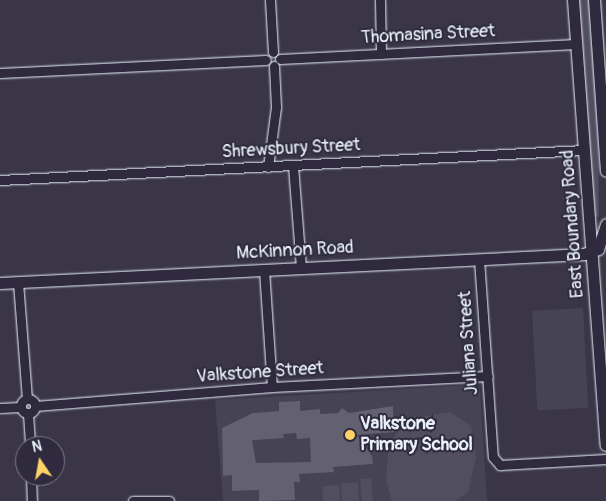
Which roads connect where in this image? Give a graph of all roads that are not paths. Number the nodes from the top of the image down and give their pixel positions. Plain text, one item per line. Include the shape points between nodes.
1 (270, 0) edge
2 (380, 0) edge
3 (573, 0) edge
4 (594, 0) edge
5 (576, 44) junction
6 (273, 52) junction
7 (381, 54) junction
8 (280, 59) junction
9 (266, 60) junction
10 (274, 66) junction
11 (0, 73) edge
12 (584, 150) junction
13 (268, 166) junction
14 (293, 166) junction
15 (606, 171) edge
16 (0, 180) edge
17 (606, 217) edge
18 (590, 221) junction
19 (606, 224) edge
20 (592, 253) junction
21 (479, 259) junction
22 (301, 268) junction
23 (264, 270) junction
24 (18, 282) junction
25 (0, 283) edge
26 (488, 376) junction
27 (272, 387) junction
28 (27, 399) junction
29 (35, 406) junction
30 (20, 407) junction
31 (0, 408) edge
32 (28, 414) junction
33 (29, 436) edge
34 (606, 445) edge
35 (606, 458) edge
36 (32, 486) edge
37 (34, 486) edge
38 (32, 501) edge
39 (39, 501) edge
40 (133, 501) edge
41 (169, 501) edge

1 - 6 street
2 - 7 street
3 - 5 main road, East Boundary Road
4 - 15 main road, East Boundary Road
5 - 7 street, Thomasina Street
5 - 12 main road, East Boundary Road
6 - 8 street
6 - 9 street
7 - 8 street, Thomasina Street
8 - 10 street
9 - 10 street
9 - 11 street
10 - 13 street via 276,107
12 - 14 street, Shrewsbury Street
12 - 18 main road, East Boundary Road
13 - 14 street, Shrewsbury Street
13 - 16 street, Shrewsbury Street
14 - 22 street
17 - 18 main road
18 - 20 main road, East Boundary Road
19 - 20 main road via 601,244
20 - 21 main road, McKinnon Road
20 - 34 main road, East Boundary Road
21 - 22 main road, McKinnon Road
21 - 26 street, Juliana Street
22 - 23 main road, McKinnon Road
23 - 24 main road, McKinnon Road
23 - 27 street
24 - 25 main road, McKinnon Road
24 - 28 street
26 - 27 street, Valkstone Street
26 - 35 street, Juliana Street via 493,457 500,465
27 - 29 street, Valkstone Street
28 - 29 street
28 - 30 street
29 - 32 street
30 - 31 street
30 - 32 street
32 - 33 street
36 - 38 street
37 - 39 street
40 - 41 street

